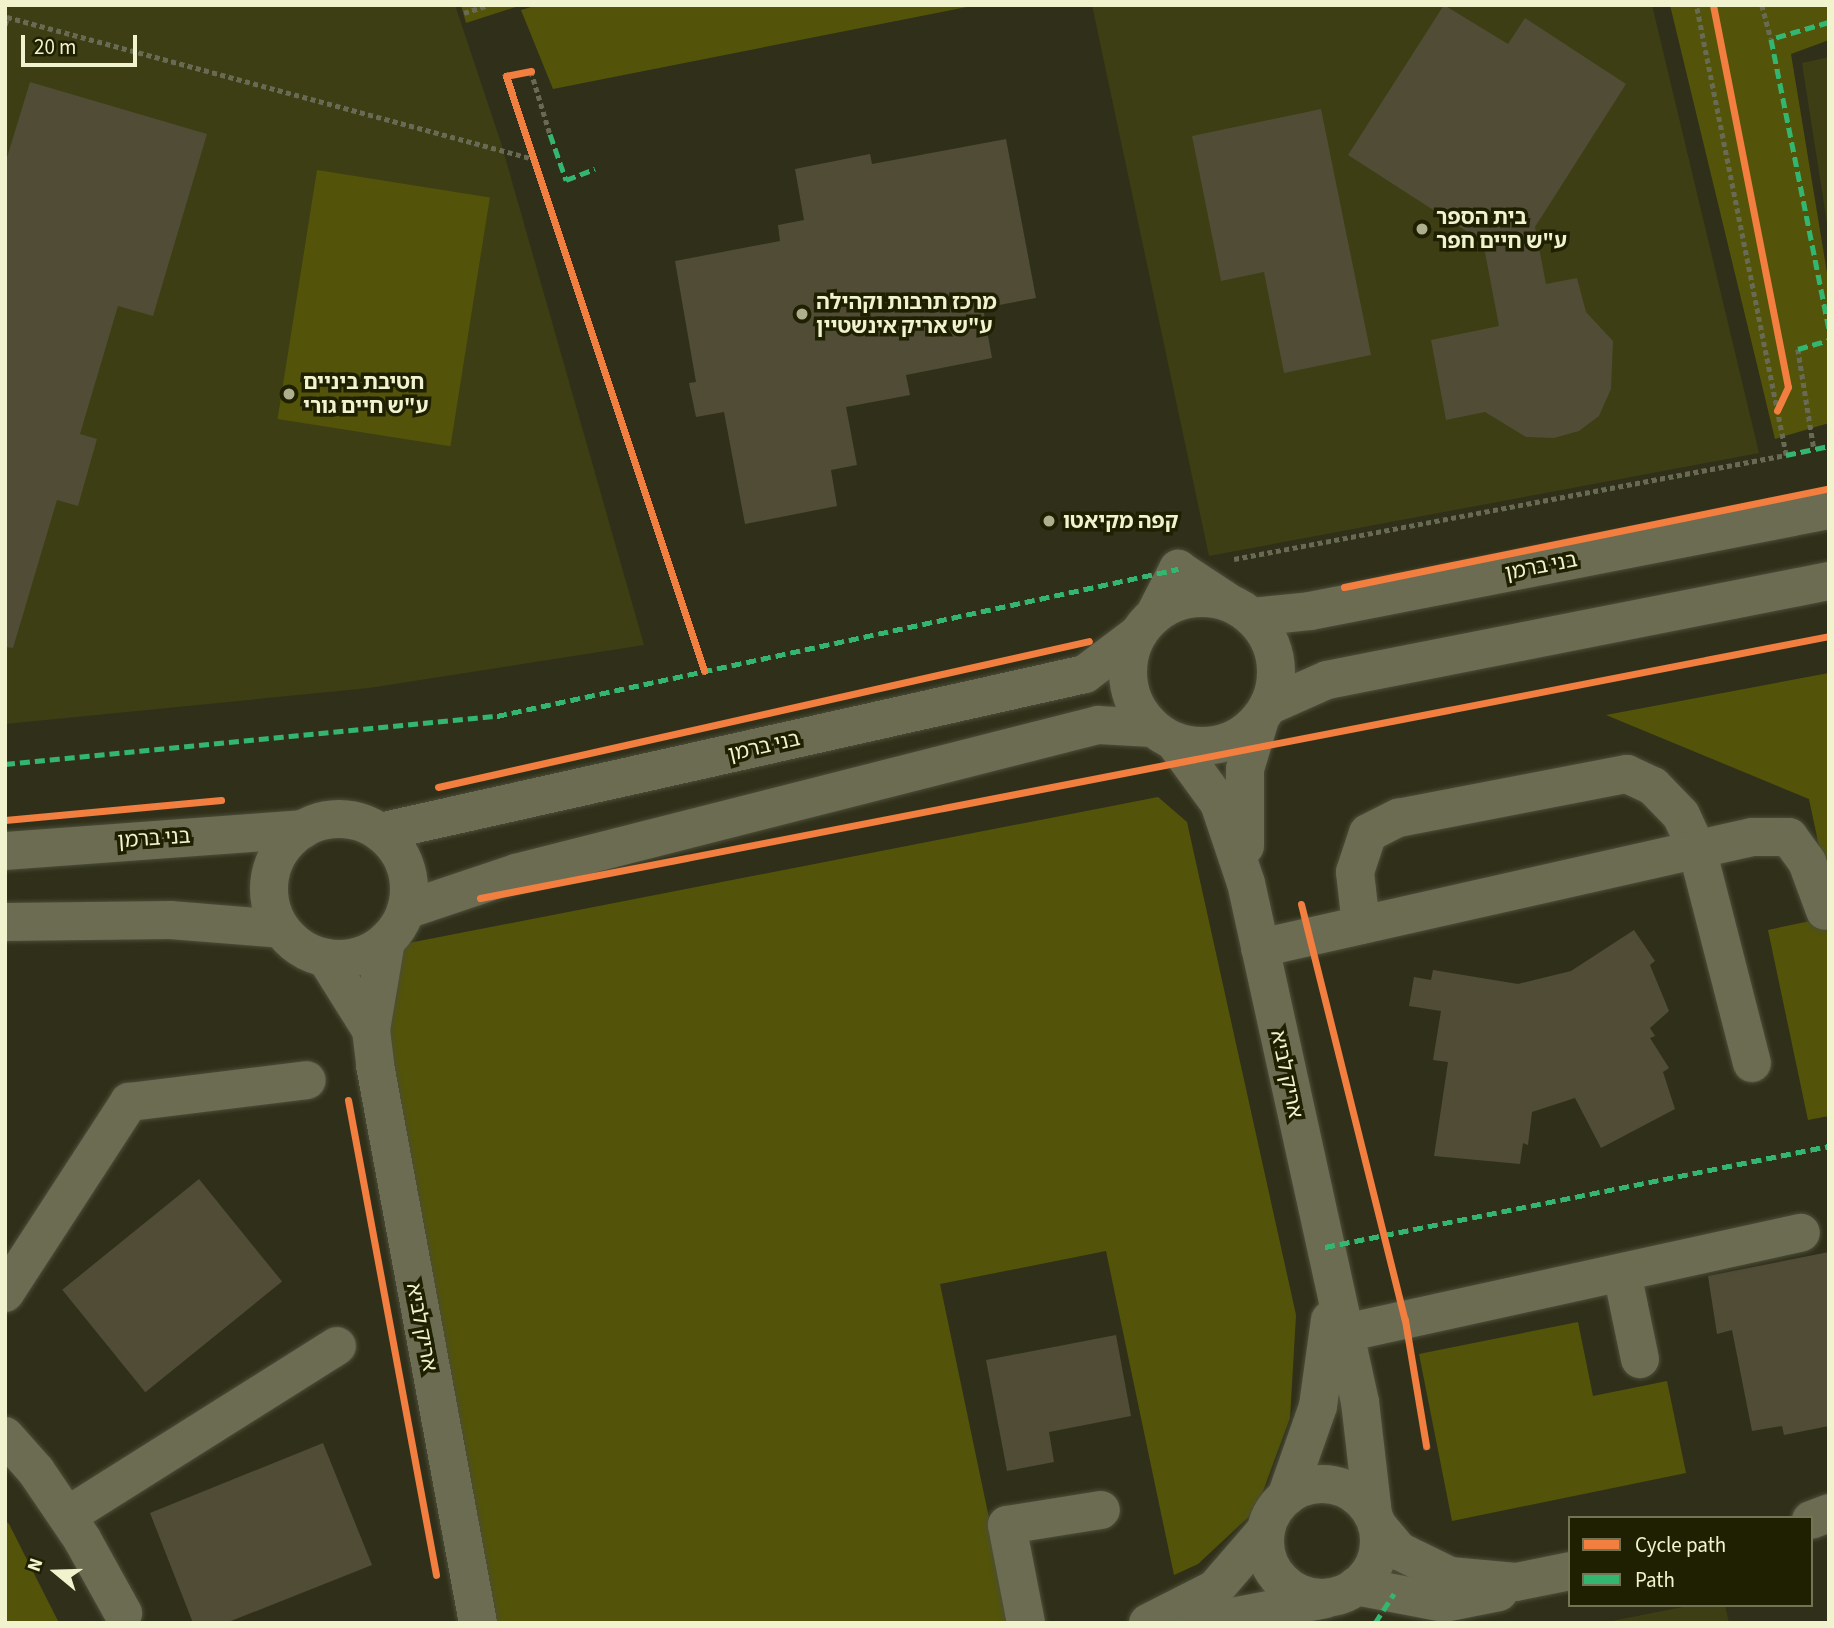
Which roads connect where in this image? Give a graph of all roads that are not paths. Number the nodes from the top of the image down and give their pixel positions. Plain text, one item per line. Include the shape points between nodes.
1 (1829, 510) edge
2 (1829, 581) edge
3 (1240, 610) junction
4 (1146, 624) junction
5 (1264, 713) junction
6 (1163, 735) junction
7 (303, 829) junction
8 (380, 832) junction
9 (1697, 849) junction
10 (5, 851) edge
11 (1246, 883) junction
12 (1825, 911) dead end
13 (5, 922) edge
14 (396, 925) junction
15 (1361, 925) junction
16 (281, 929) junction
17 (1260, 948) junction
18 (326, 958) junction
19 (371, 1030) junction
20 (1752, 1063) dead end
21 (307, 1080) dead end
22 (1801, 1233) dead end
23 (1622, 1273) junction
24 (5, 1293) edge
25 (1338, 1335) junction
26 (337, 1346) dead end
27 (1640, 1359) dead end
28 (5, 1436) edge
29 (1286, 1497) junction
30 (1101, 1510) dead end
31 (1829, 1513) edge
32 (67, 1516) junction
33 (1375, 1520) junction
34 (1813, 1520) edge
35 (1266, 1530) junction
36 (1568, 1571) edge
37 (1516, 1582) junction
38 (1346, 1591) junction
39 (123, 1613) dead end
40 (478, 1623) edge
41 (1026, 1623) edge
42 (1148, 1623) edge
43 (1201, 1623) edge

1 - 3 street, בני ברמן via 1310,611
2 - 5 street via 1327,680
3 - 4 street via 1202,598 1177,602
3 - 4 street via 1178,569
3 - 5 street via 1268,637 1275,662
4 - 6 street via 1128,659 1128,683 1136,708
4 - 8 street, בני ברמן via 1085,674
5 - 6 street via 1242,735 1218,745
5 - 11 street, אריק לביא via 1245,769
6 - 11 street, אריק לביא via 1219,803
6 - 14 street via 1098,725 516,873
7 - 8 street via 341,819
7 - 10 street, בני ברמן
7 - 16 street via 276,857 269,878 269,901
8 - 14 street via 405,865 409,888
9 - 12 street via 1752,837 1789,837 1807,862
9 - 15 street
9 - 15 street via 1681,815 1653,786 1627,774 1398,818 1368,833 1355,872
9 - 20 street
11 - 17 street, אריק לביא
13 - 16 street via 170,920
14 - 18 street via 355,958
14 - 19 street, אריק לביא
15 - 17 street
16 - 18 street via 308,953
17 - 25 street, אריק לביא via 1329,1265
18 - 19 street, אריק לביא
19 - 40 street, אריק לביא
21 - 24 street via 129,1102
22 - 23 street
23 - 25 street
23 - 27 street
25 - 29 street, אריק לביא
25 - 33 street, אריק לביא via 1360,1402
26 - 32 street
28 - 32 street
29 - 33 street via 1300,1487 1334,1485 1364,1501
29 - 35 street
30 - 41 street via 1007,1525
31 - 34 street
32 - 39 street
33 - 37 street via 1399,1551 1423,1566 1465,1579
33 - 38 street via 1376,1559
35 - 38 street via 1265,1548 1282,1581 1298,1593
35 - 42 street via 1215,1589
36 - 37 street
37 - 38 street via 1461,1602
38 - 43 street via 1301,1607

